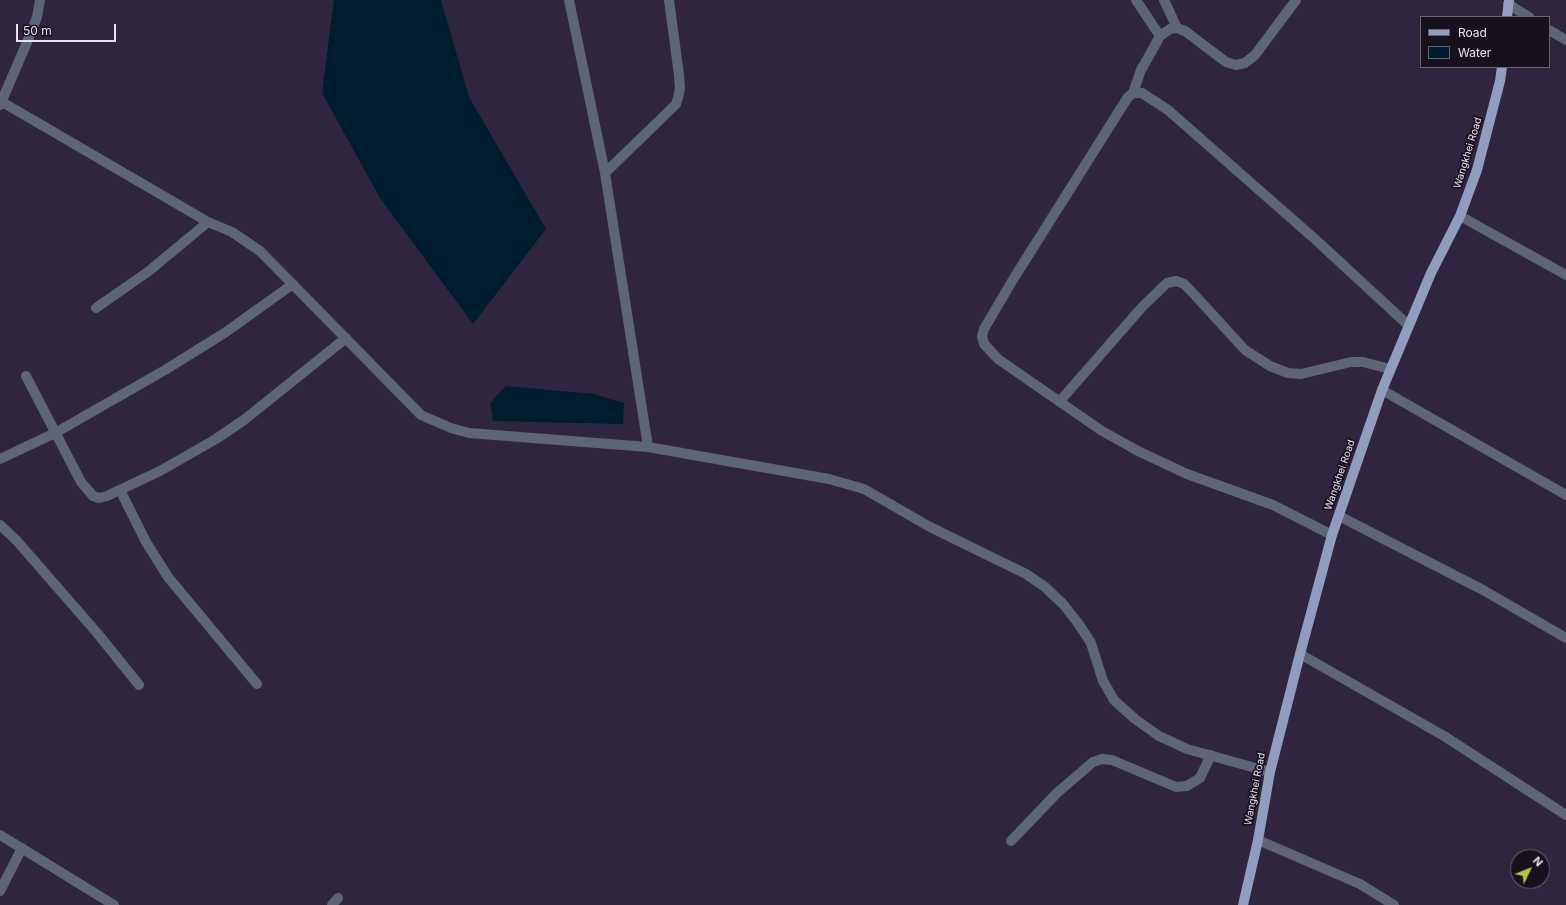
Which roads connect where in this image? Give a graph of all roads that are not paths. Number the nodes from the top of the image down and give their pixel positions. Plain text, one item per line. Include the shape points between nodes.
1 (40, 0) edge
2 (569, 0) edge
3 (669, 0) edge
4 (1136, 0) edge
5 (1164, 0) edge
6 (1296, 0) edge
7 (1509, 2) edge
8 (1507, 16) edge
9 (1528, 16) edge
10 (1178, 28) junction
11 (1550, 31) edge
12 (1160, 36) junction
13 (1566, 40) edge
14 (1502, 68) edge
15 (1133, 93) junction
16 (1, 104) edge
17 (605, 173) junction
18 (1460, 216) junction
19 (208, 222) junction
20 (1566, 275) edge
21 (293, 284) junction
22 (96, 308) dead end
23 (1408, 325) junction
24 (346, 338) junction
25 (1390, 369) junction
26 (26, 376) dead end
27 (1382, 390) junction
28 (1060, 402) junction
29 (55, 433) junction
30 (648, 447) junction
31 (0, 459) edge
32 (120, 490) junction
33 (1566, 495) edge
34 (1339, 516) junction
35 (0, 525) edge
36 (1332, 535) junction
37 (1566, 638) edge
38 (1300, 654) junction
39 (257, 684) dead end
40 (139, 685) dead end
41 (1211, 755) junction
42 (1270, 772) junction
43 (1566, 815) edge
44 (0, 835) edge
45 (1258, 840) junction
46 (1011, 841) dead end
47 (22, 848) junction
48 (0, 891) edge
49 (114, 905) edge
50 (1243, 905) edge
51 (1394, 905) edge

1 - 16 street via 37,17
2 - 17 street
3 - 17 street via 680,88 676,104
4 - 12 street
5 - 10 street
6 - 10 street via 1255,55 1245,63 1236,65 1226,62
7 - 8 main road
7 - 9 street
10 - 12 street via 1170,29
11 - 13 street
12 - 15 street
14 - 18 main road, Wangkhei Road via 1477,170
15 - 23 street via 1142,93 1168,110
15 - 28 street via 1121,107 1014,278 982,336 984,344 998,359
16 - 19 street
17 - 30 street
18 - 20 street
18 - 23 main road, Wangkhei Road
19 - 21 street via 232,232 260,251
19 - 22 street via 149,271
21 - 24 street
21 - 29 street via 226,332
23 - 25 main road, Wangkhei Road
24 - 30 street via 421,415 451,428 469,433
24 - 32 street via 216,439
25 - 27 main road, Wangkhei Road
25 - 28 street via 1363,362 1351,362 1301,374 1270,366 1245,350 1184,284 1176,281 1167,283 1143,306
26 - 29 street
27 - 33 street
27 - 34 main road, Wangkhei Road
28 - 36 street via 1102,431 1138,451 1187,474 1273,505
29 - 31 street
29 - 32 street via 81,482 92,496 99,498
30 - 41 street via 822,478 864,490 930,527 1026,574 1045,587 1078,622 1091,643 1103,682 1114,700 1159,736 1187,749
32 - 39 street via 146,542 168,577
34 - 36 main road, Wangkhei Road
34 - 37 street via 1483,590
35 - 40 street via 98,634
36 - 38 main road, Wangkhei Road
38 - 42 main road, Wangkhei Road
38 - 43 street via 1444,736
41 - 42 street
41 - 46 street via 1200,778 1187,786 1176,787 1112,760 1093,762 1057,793
42 - 45 main road, Wangkhei Road
44 - 47 street
45 - 50 main road, Wangkhei Road
45 - 51 street via 1360,884
47 - 48 street
47 - 49 street

